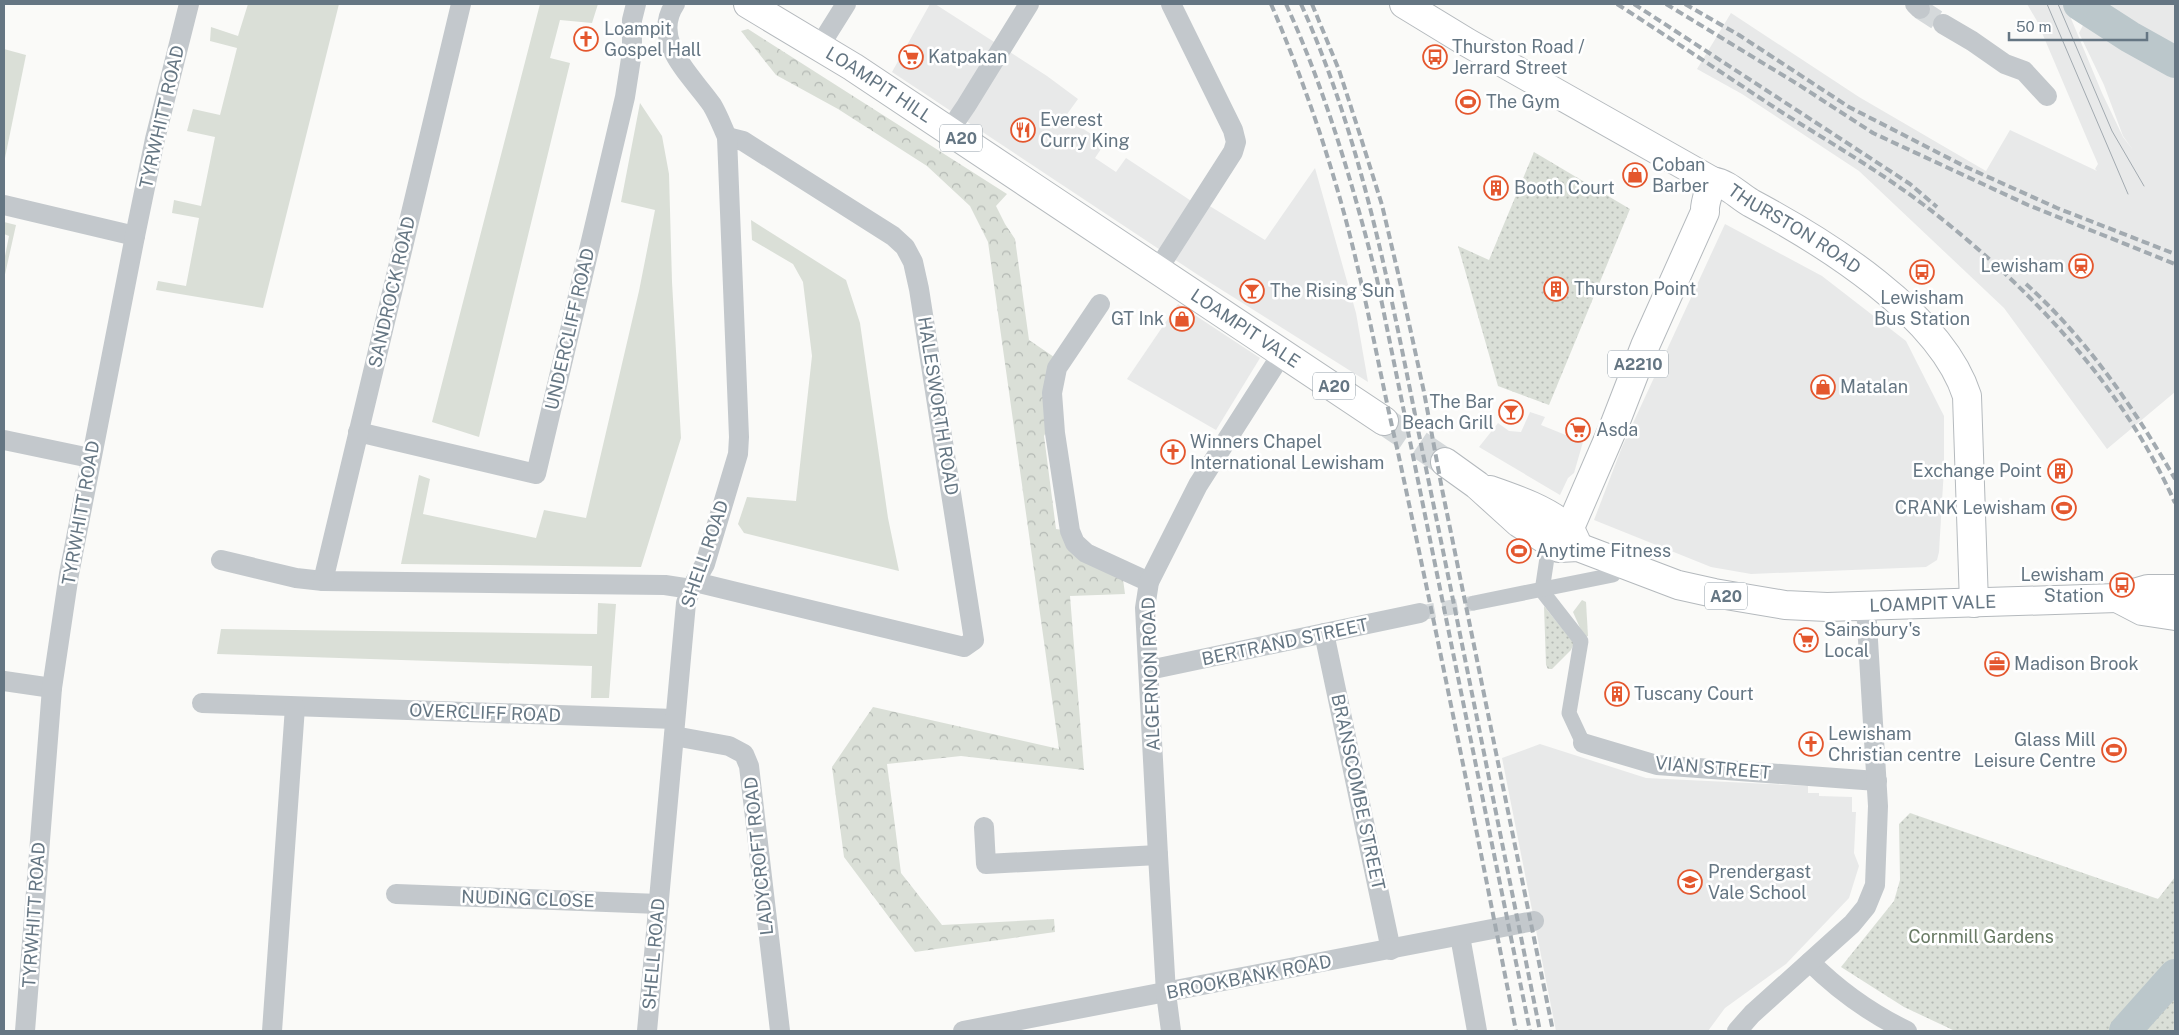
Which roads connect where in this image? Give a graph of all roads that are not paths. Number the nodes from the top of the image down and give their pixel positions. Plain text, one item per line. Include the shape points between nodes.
1 (189, 4) edge
2 (461, 4) edge
3 (636, 4) edge
4 (675, 4) edge
5 (748, 4) edge
6 (846, 4) edge
7 (1029, 4) edge
8 (1171, 4) edge
9 (1404, 4) edge
10 (1943, 24) tunnel mouth
11 (819, 47) junction
12 (2047, 96) dead end
13 (949, 131) junction
14 (727, 137) junction
15 (1712, 181) junction
16 (1738, 193) junction
17 (4, 205) edge
18 (1705, 212) junction
19 (135, 236) junction
20 (1158, 269) junction
21 (1100, 304) dead end
22 (1283, 352) junction
23 (1384, 421) tunnel mouth
24 (358, 432) junction
25 (4, 440) edge
26 (90, 458) junction
27 (1445, 462) tunnel mouth
28 (1574, 538) junction
29 (1548, 551) dead end
30 (221, 560) dead end
31 (1613, 575) dead end
32 (323, 581) junction
33 (1149, 582) junction
34 (693, 586) junction
35 (2175, 589) edge
36 (1542, 591) junction
37 (2117, 598) junction
38 (1974, 603) junction
39 (1474, 604) tunnel mouth
40 (1866, 607) junction
41 (1420, 613) tunnel mouth
42 (2175, 616) edge
43 (1324, 633) junction
44 (1149, 670) junction
45 (4, 681) edge
46 (52, 688) junction
47 (202, 703) dead end
48 (295, 707) junction
49 (675, 728) junction
50 (1583, 743) joint
51 (1877, 781) junction
52 (984, 827) dead end
53 (1158, 856) junction
54 (396, 894) dead end
55 (659, 904) junction
56 (1534, 921) dead end
57 (1460, 936) junction
58 (1391, 950) junction
59 (1810, 962) junction
60 (1166, 993) junction
61 (974, 1030) edge
62 (25, 1031) edge
63 (272, 1031) edge
64 (647, 1031) edge
65 (780, 1031) edge
66 (1171, 1031) edge
67 (1477, 1031) edge
68 (1737, 1031) edge
69 (1907, 1031) edge

1 - 19 street, TYRWHITT ROAD
2 - 24 street, SANDROCK ROAD
3 - 24 street, UNDERCLIFF ROAD via 625,96 536,474
4 - 14 street via 666,24 672,50 712,106
5 - 11 main road, LOAMPIT HILL / A20
6 - 11 street
7 - 13 street
8 - 20 street via 1236,142 1233,152
9 - 15 main road, THURSTON ROAD
10 - 12 street via 2005,64 2024,72
11 - 13 main road, LOAMPIT HILL / A20
13 - 20 main road, LOAMPIT HILL / A20
14 - 34 street, SHELL ROAD via 739,437 732,475 708,555
14 - 34 street, HALESWORTH ROAD via 743,141 893,236 905,247 913,262 974,640 964,647
15 - 16 main road, THURSTON ROAD
15 - 18 main road, A2210 via 1704,204
16 - 18 main road via 1726,206
16 - 38 main road, THURSTON ROAD via 1860,270 1918,320 1953,363 1961,378 1968,408
17 - 19 street
18 - 28 main road, A2210 via 1645,346
19 - 26 street, TYRWHITT ROAD
20 - 22 main road, LOAMPIT VALE / A20
21 - 33 street via 1057,368 1052,393 1070,531 1075,543 1086,553
22 - 23 main road, LOAMPIT VALE / A20
22 - 33 street, ALGERNON ROAD via 1198,485
24 - 32 street, SANDROCK ROAD
25 - 26 street
26 - 46 street, TYRWHITT ROAD
27 - 28 main road, LOAMPIT VALE / A20 via 1477,485 1519,523 1558,548
28 - 40 main road, LOAMPIT VALE / A20 via 1678,585 1785,605
29 - 36 street
30 - 32 street via 296,578
31 - 36 street
32 - 34 street
33 - 44 street, ALGERNON ROAD via 1145,608
34 - 49 street, SHELL ROAD via 686,604
35 - 37 main road, LOAMPIT VALE / A20 via 2148,589
36 - 39 street
36 - 50 street, VIAN STREET via 1581,641 1569,712
37 - 38 main road, LOAMPIT VALE / A20
37 - 42 main road, LOAMPIT VALE / A20 via 2142,611
38 - 40 main road, LOAMPIT VALE / A20
40 - 51 street
41 - 43 street, BERTRAND STREET
43 - 44 street, BERTRAND STREET
43 - 58 street, BRANSCOMBE STREET
44 - 53 street, ALGERNON ROAD
45 - 46 street
46 - 62 street, TYRWHITT ROAD
47 - 48 street, OVERCLIFF ROAD
48 - 49 street, OVERCLIFF ROAD
48 - 63 street
49 - 55 street, SHELL ROAD
49 - 65 street, LADYCROFT ROAD via 729,746 744,754 749,766
50 - 51 street, VIAN STREET via 1657,765
51 - 59 street via 1875,885 1866,907 1852,924
52 - 53 street via 986,864
53 - 60 street, ALGERNON ROAD
54 - 55 street, NUDING CLOSE
55 - 64 street, SHELL ROAD
56 - 57 street, BROOKBANK ROAD
57 - 58 street, BROOKBANK ROAD
57 - 67 street
58 - 60 street, BROOKBANK ROAD
59 - 68 street
59 - 69 street via 1834,986
60 - 61 street, BROOKBANK ROAD
60 - 66 street, ALGERNON ROAD

